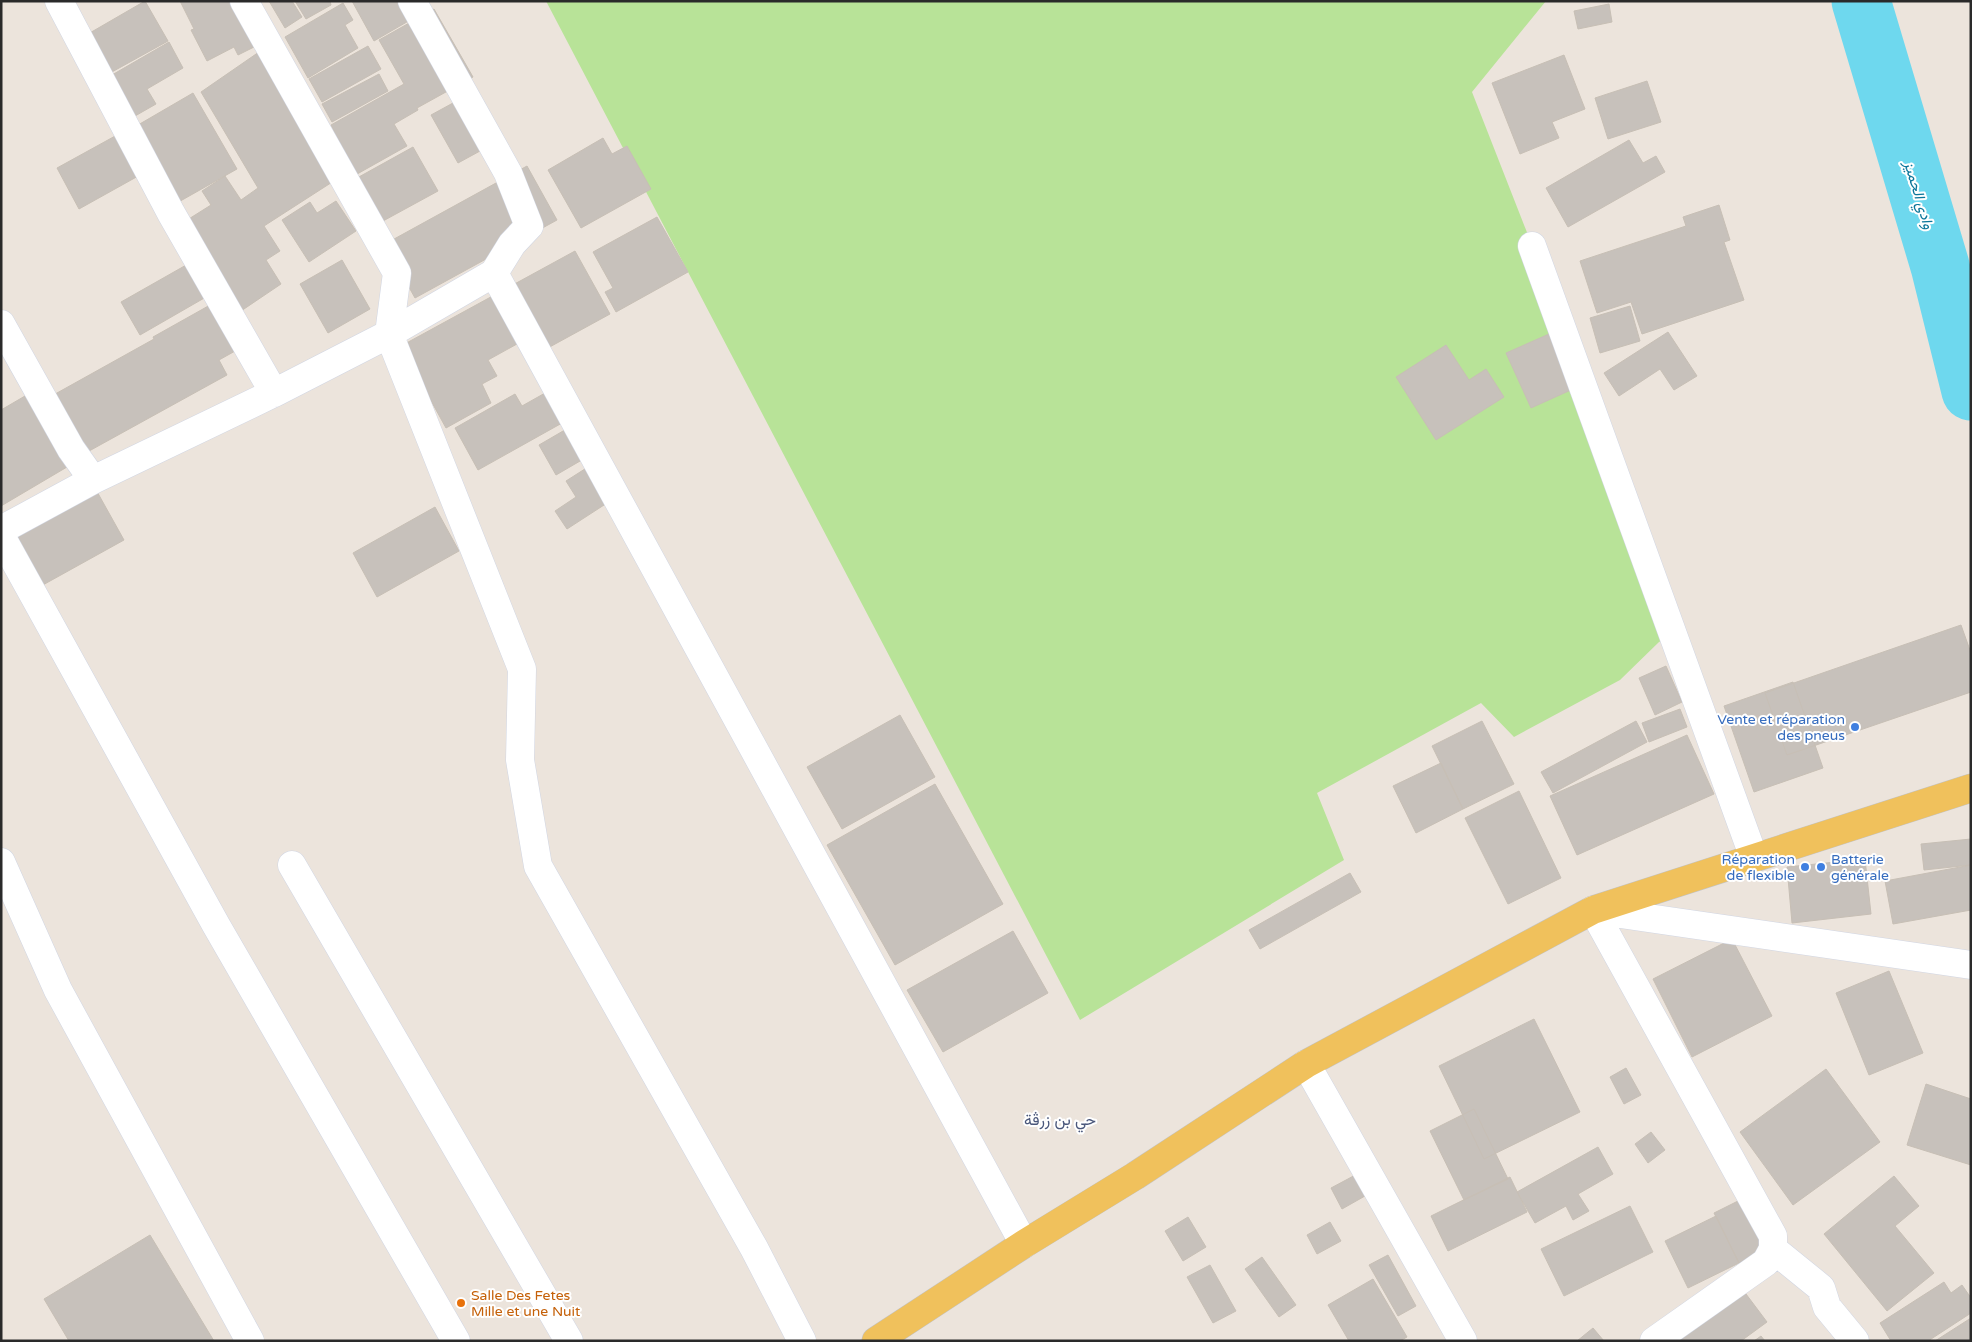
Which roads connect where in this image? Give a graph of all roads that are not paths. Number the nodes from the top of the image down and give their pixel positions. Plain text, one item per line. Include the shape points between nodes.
1 (59, 1) edge
2 (244, 1) edge
3 (412, 1) edge
4 (1532, 246) dead end
5 (494, 273) junction
6 (1, 324) edge
7 (389, 334) junction
8 (274, 393) junction
9 (93, 480) junction
10 (1, 530) edge
11 (1, 536) edge
12 (1971, 788) edge
13 (1754, 858) junction
14 (1, 862) edge
15 (292, 865) dead end
16 (1593, 910) junction
17 (1971, 965) edge
18 (1306, 1064) junction
19 (1024, 1244) junction
20 (1773, 1249) junction
21 (250, 1341) edge
22 (456, 1341) edge
23 (569, 1341) edge
24 (802, 1341) edge
25 (876, 1341) edge
26 (1463, 1341) edge
27 (1654, 1341) edge
28 (1855, 1341) edge

1 - 8 street via 171,213
2 - 7 street via 397,273
3 - 5 street via 508,173 529,226 512,244
4 - 13 street
5 - 7 street
5 - 19 street
6 - 9 street via 71,449
7 - 8 street
7 - 24 street via 522,668 520,760 538,866 754,1248
8 - 9 street
9 - 10 street
11 - 22 street via 216,926
12 - 13 main road
13 - 16 main road
14 - 21 street via 58,990
15 - 23 street
16 - 17 street
16 - 18 main road
16 - 20 street via 1773,1236
18 - 19 main road
18 - 26 street
19 - 25 main road
20 - 27 street via 1766,1262
20 - 28 street via 1821,1288 1827,1307

